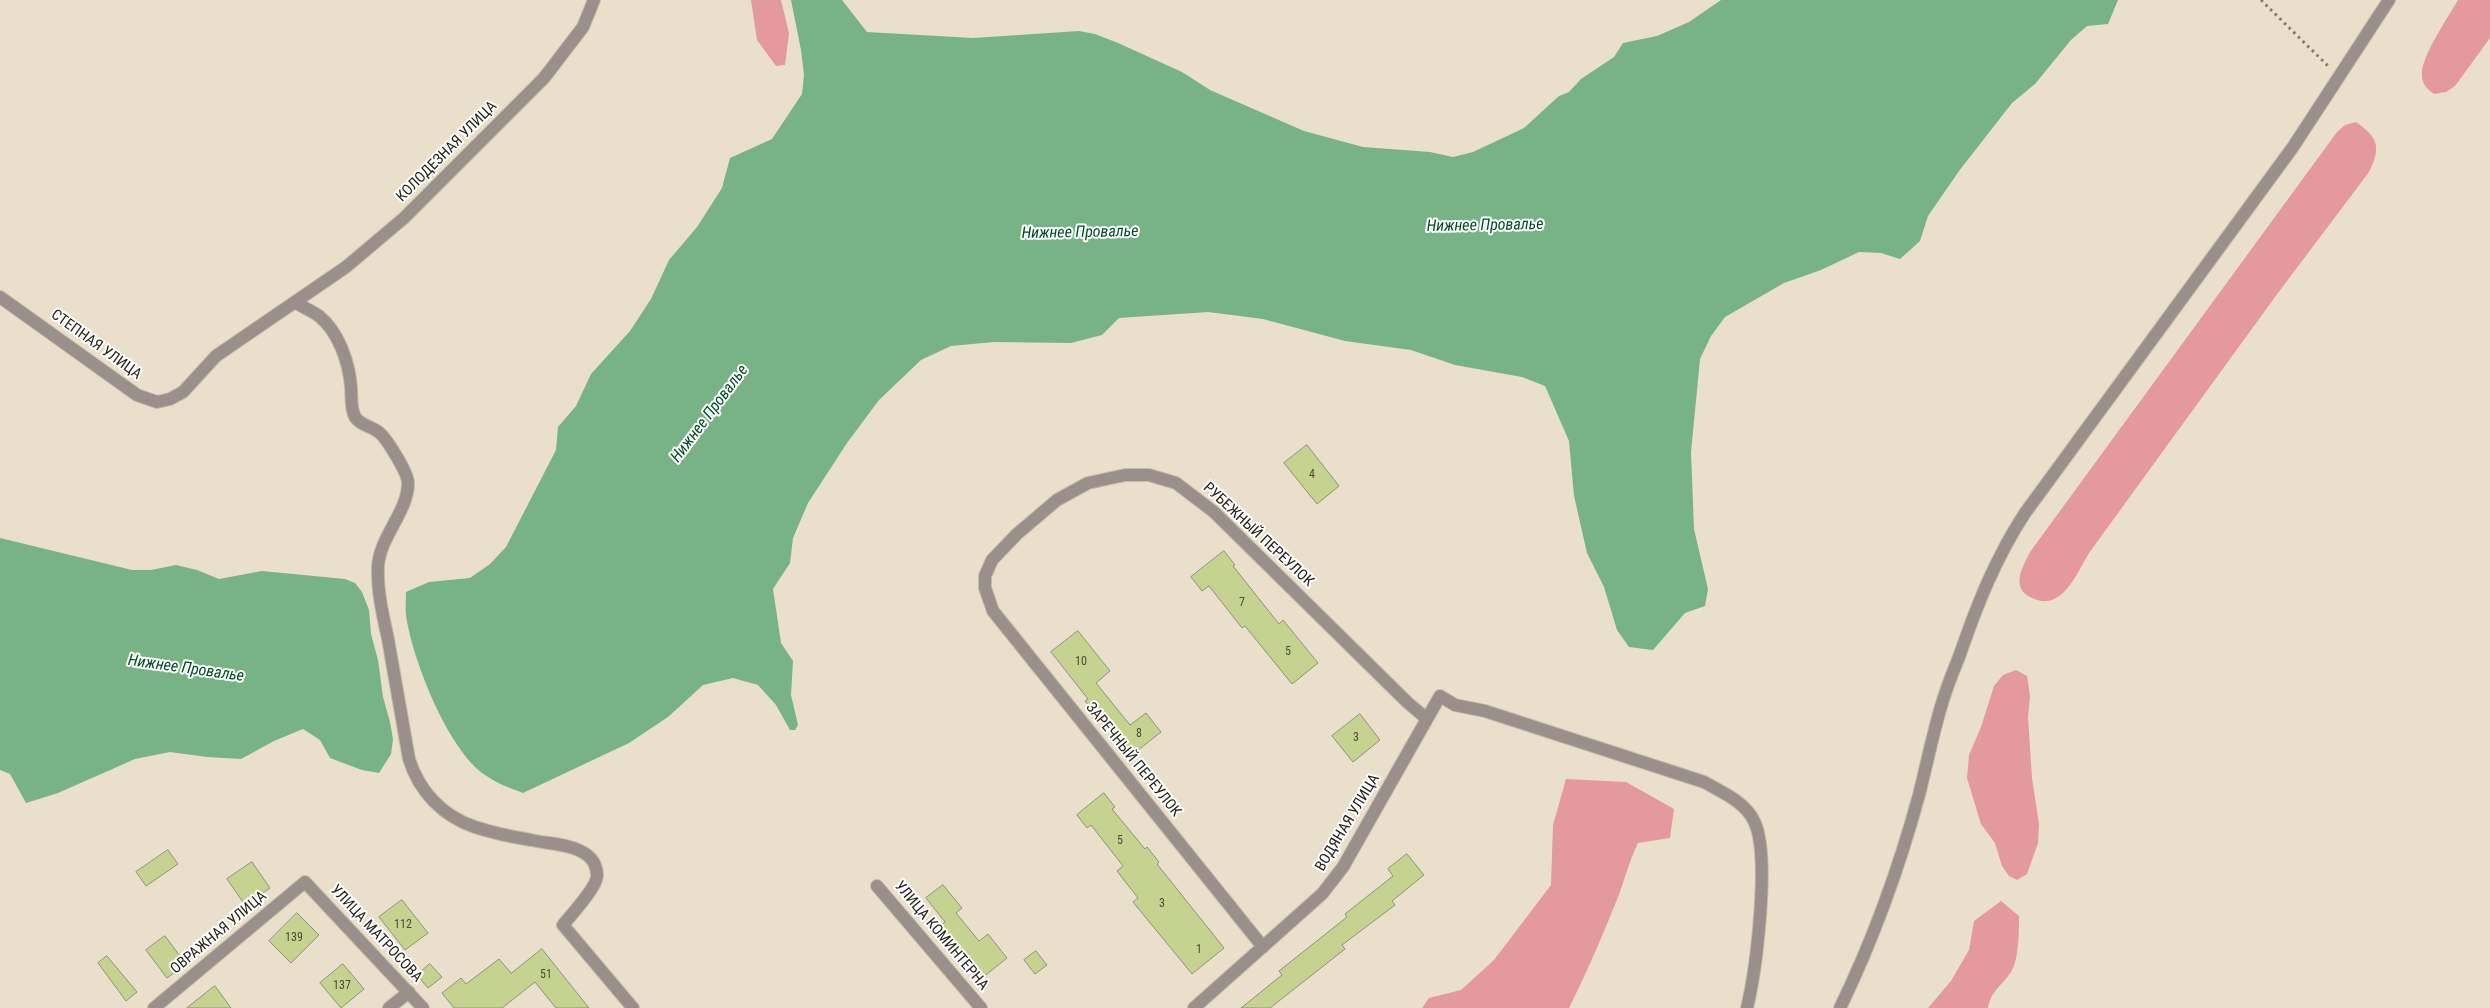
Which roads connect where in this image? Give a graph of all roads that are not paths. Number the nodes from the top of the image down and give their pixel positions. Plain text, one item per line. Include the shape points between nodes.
1 (594, 0) edge
2 (2389, 0) edge
3 (0, 296) edge
4 (296, 303) junction
5 (984, 588) joint
6 (1427, 719) junction
7 (305, 882) joint
8 (877, 886) dead end
9 (1263, 947) junction
10 (409, 992) junction
11 (154, 1008) edge
12 (389, 1008) edge
13 (423, 1008) edge
14 (633, 1008) edge
15 (981, 1008) edge
16 (1194, 1008) edge
17 (1747, 1008) edge
18 (1840, 1008) edge

1 - 4 street, КОЛОДЕЗНАЯ УЛИЦА via 583,27 544,78 404,218 346,267
2 - 18 street via 2293,147 2005,544 1978,603 1940,708 1919,796 1882,910 1860,968
3 - 4 street, СТЕПНАЯ УЛИЦА via 137,395 157,402 183,392 216,356
4 - 14 street via 319,316 331,328 349,370 351,407 356,418 379,431 406,473 408,482 404,499 381,549 378,568 384,618 414,778 426,796 474,827 568,847 587,855 595,865 598,877 563,925
5 - 6 street, РУБЕЖНЫЙ ПЕРЕУЛОК via 992,560 1057,500 1088,483 1125,475 1149,475 1176,483 1214,512
5 - 9 street, ЗАРЕЧНЫЙ ПЕРЕУЛОК via 993,611
6 - 9 street, ВОДЯНАЯ УЛИЦА via 1343,868 1322,894
6 - 17 street, ВОДЯНАЯ УЛИЦА via 1440,696 1455,705 1485,711 1704,782 1734,798 1754,820 1761,842 1756,966
7 - 10 street, УЛИЦА МАТРОСОВА
7 - 11 street, ОВРАЖНАЯ УЛИЦА
8 - 15 street, УЛИЦА КОМИНТЕРНА
9 - 16 street, ВОДЯНАЯ УЛИЦА
10 - 12 street
10 - 13 street, УЛИЦА МАТРОСОВА

